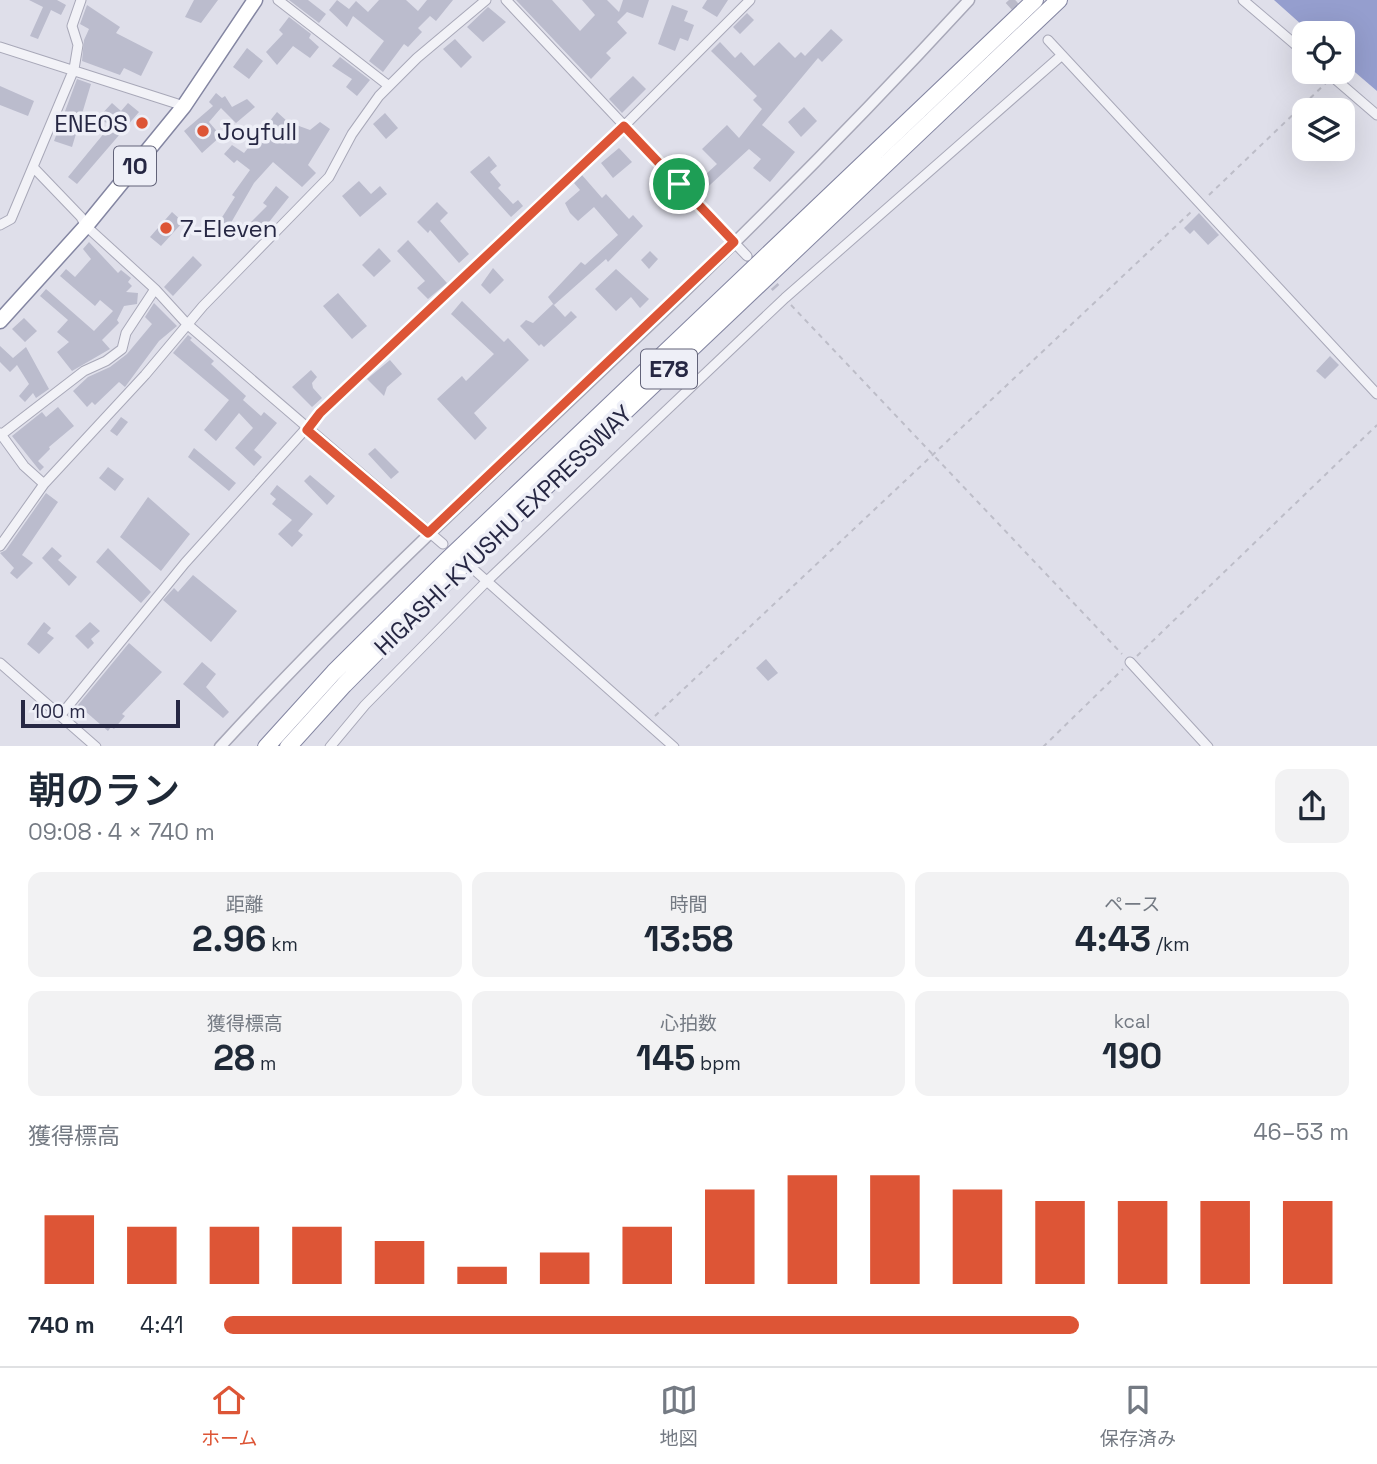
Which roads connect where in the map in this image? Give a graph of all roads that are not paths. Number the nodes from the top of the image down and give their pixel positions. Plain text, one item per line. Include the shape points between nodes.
1 (81, 0) edge
2 (255, 0) edge
3 (278, 0) edge
4 (486, 0) edge
5 (506, 0) edge
6 (750, 0) edge
7 (969, 0) edge
8 (1035, 0) edge
9 (1059, 0) edge
10 (1243, 0) edge
11 (1048, 40) dead end
12 (1292, 42) edge
13 (0, 47) edge
14 (1062, 55) junction
15 (74, 69) junction
16 (1341, 84) edge
17 (388, 86) junction
18 (184, 106) junction
19 (1377, 115) edge
20 (624, 126) junction
21 (33, 167) junction
22 (0, 225) edge
23 (86, 226) junction
24 (734, 242) junction
25 (747, 256) tunnel mouth
26 (155, 289) junction
27 (0, 321) edge
28 (187, 324) junction
29 (1377, 394) edge
30 (307, 430) junction
31 (1, 434) edge
32 (44, 484) junction
33 (428, 533) junction
34 (443, 544) dead end
35 (0, 546) edge
36 (472, 568) dead end
37 (486, 582) junction
38 (1130, 662) road end
39 (0, 663) edge
40 (60, 716) junction
41 (95, 746) edge
42 (220, 746) edge
43 (267, 746) edge
44 (289, 746) edge
45 (331, 746) edge
46 (673, 746) edge
47 (1207, 746) edge

1 - 15 street via 72,26 78,45
2 - 18 highway, 10
3 - 17 street
4 - 17 street
5 - 20 street
6 - 20 street
7 - 24 street
8 - 43 highway, HIGASHI-KYUSHU EXPRESSWAY / E78 via 445,562 334,671
9 - 44 highway, HIGASHI-KYUSHU EXPRESSWAY / E78 via 456,572
10 - 12 street
11 - 14 street
13 - 15 street
14 - 29 street
14 - 37 street via 785,298
15 - 18 street
15 - 21 street
16 - 19 street
17 - 28 street via 352,135 329,177
18 - 23 highway, 10
20 - 24 street
20 - 30 street
21 - 22 street via 11,219
21 - 23 street
23 - 26 street
23 - 27 highway, 10
24 - 25 street
24 - 33 street
26 - 28 street
26 - 31 street via 126,333 121,349 83,371
28 - 30 street
28 - 32 street
30 - 33 street
30 - 40 street via 185,563
31 - 32 street
32 - 35 street
33 - 34 street
33 - 42 street
36 - 37 street
37 - 45 street
37 - 46 street
38 - 47 street
39 - 40 street
40 - 41 street

